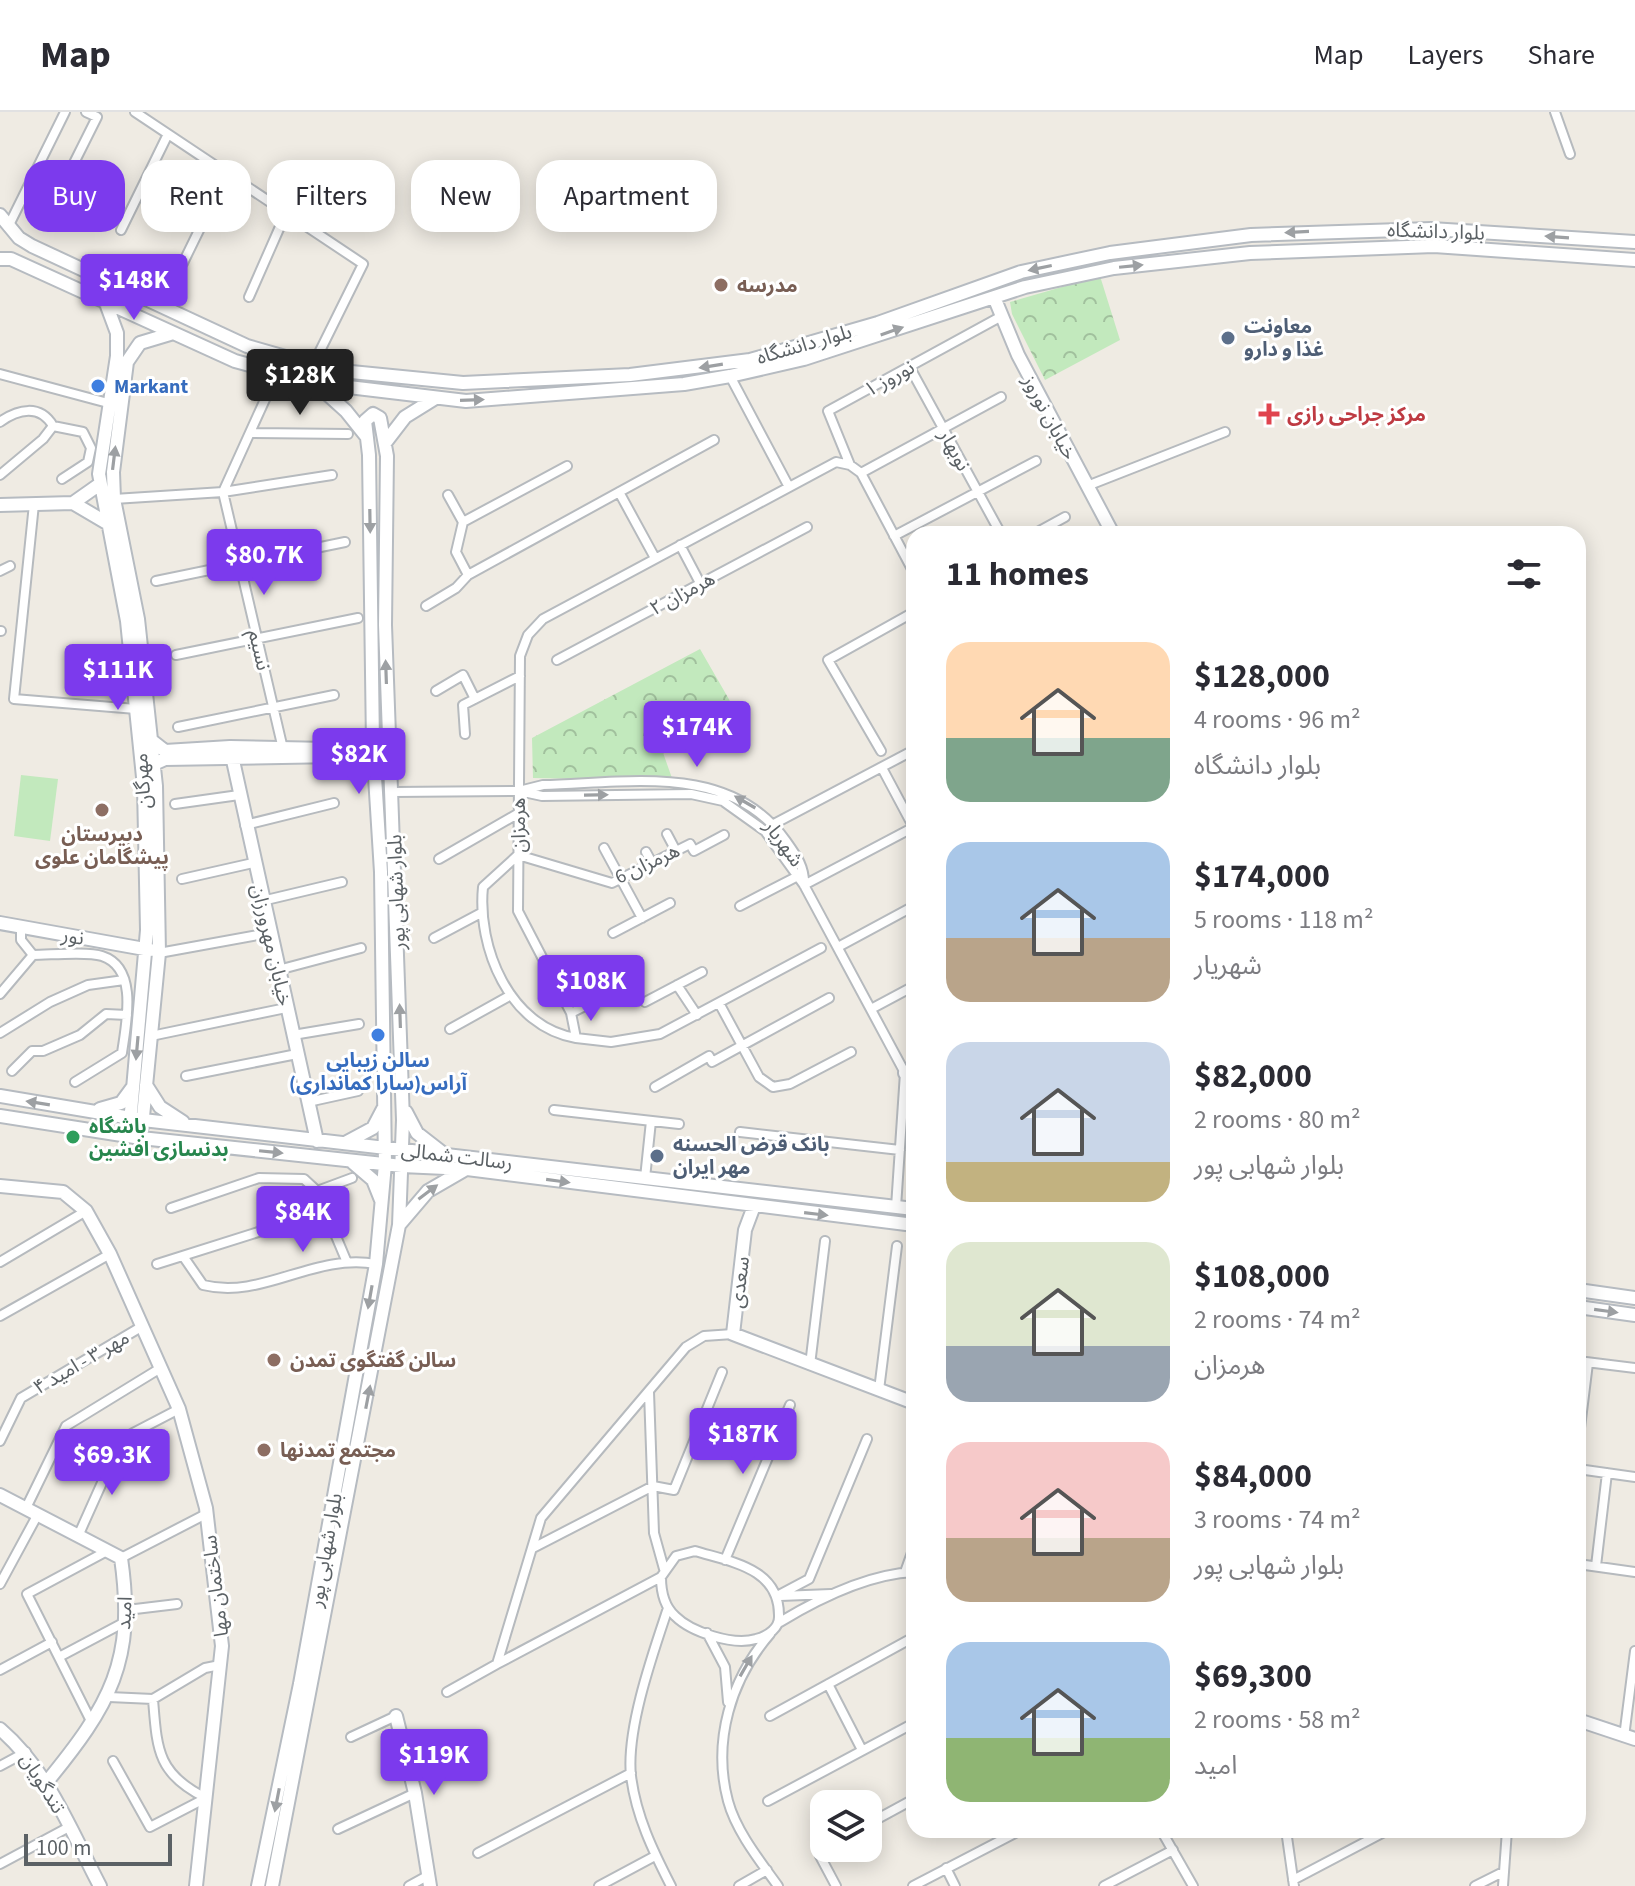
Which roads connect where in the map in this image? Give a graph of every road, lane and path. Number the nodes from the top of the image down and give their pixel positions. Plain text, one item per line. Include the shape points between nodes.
1 (65, 112) edge
2 (86, 112) edge
3 (135, 112) edge
4 (1555, 112) edge
5 (168, 134) junction
6 (1570, 154) dead end
7 (76, 160) edge
8 (207, 160) edge
9 (0, 215) edge
10 (125, 222) edge
11 (4, 227) edge
12 (198, 232) edge
13 (278, 232) edge
14 (315, 232) edge
15 (1629, 242) edge
16 (4, 258) edge
17 (1620, 259) junction
18 (1635, 260) edge
19 (183, 263) dead end
20 (249, 297) dead end
21 (994, 297) junction
22 (107, 306) junction
23 (1000, 317) junction
24 (190, 321) junction
25 (176, 336) junction
26 (117, 343) junction
27 (132, 352) junction
28 (313, 365) junction
29 (909, 366) junction
30 (277, 373) junction
31 (0, 374) edge
32 (730, 376) junction
33 (315, 383) junction
34 (1001, 397) dead end
35 (434, 399) junction
36 (108, 403) junction
37 (0, 422) edge
38 (53, 426) junction
39 (943, 428) junction
40 (1225, 432) dead end
41 (250, 433) junction
42 (348, 434) dead end
43 (714, 440) dead end
44 (368, 443) junction
45 (385, 443) junction
46 (1036, 461) dead end
47 (850, 465) junction
48 (567, 466) dead end
49 (861, 473) junction
50 (0, 475) edge
51 (332, 475) dead end
52 (62, 479) dead end
53 (100, 484) junction
54 (1087, 486) junction
55 (789, 487) junction
56 (977, 491) junction
57 (223, 492) junction
58 (619, 492) junction
59 (448, 495) dead end
60 (114, 499) junction
61 (73, 503) junction
62 (34, 504) junction
63 (0, 505) edge
64 (1065, 517) dead end
65 (463, 522) junction
66 (107, 523) junction
67 (912, 526) edge
68 (997, 526) edge
69 (1049, 526) edge
70 (1109, 526) edge
71 (807, 527) dead end
72 (906, 529) edge
73 (894, 536) junction
74 (345, 542) dead end
75 (680, 545) junction
76 (655, 558) junction
77 (906, 558) edge
78 (120, 560) junction
79 (240, 564) junction
80 (10, 566) dead end
81 (0, 571) edge
82 (468, 575) junction
83 (156, 581) dead end
84 (700, 583) junction
85 (426, 606) dead end
86 (906, 616) edge
87 (358, 618) dead end
88 (257, 638) junction
89 (176, 655) dead end
90 (557, 660) dead end
91 (520, 676) junction
92 (436, 691) dead end
93 (334, 695) dead end
94 (475, 699) junction
95 (273, 706) junction
96 (136, 709) junction
97 (178, 727) dead end
98 (465, 734) dead end
99 (151, 740) junction
100 (283, 749) junction
101 (388, 749) junction
102 (373, 751) junction
103 (881, 751) dead end
104 (349, 752) junction
105 (231, 753) junction
106 (906, 754) edge
107 (154, 764) junction
108 (882, 768) junction
109 (519, 791) junction
110 (393, 792) junction
111 (377, 793) junction
112 (239, 795) junction
113 (334, 803) dead end
114 (175, 804) dead end
115 (519, 813) junction
116 (906, 813) edge
117 (773, 823) junction
118 (245, 825) junction
119 (765, 831) junction
120 (906, 832) edge
121 (667, 834) dead end
122 (724, 835) dead end
123 (604, 848) dead end
124 (676, 851) junction
125 (646, 852) dead end
126 (518, 855) junction
127 (439, 859) dead end
128 (253, 863) junction
129 (652, 863) junction
130 (796, 877) junction
131 (621, 878) junction
132 (182, 879) dead end
133 (342, 882) dead end
134 (804, 885) junction
135 (262, 901) junction
136 (670, 903) dead end
137 (740, 906) dead end
138 (906, 910) edge
139 (481, 913) junction
140 (642, 918) junction
141 (2, 927) edge
142 (21, 927) junction
143 (269, 933) junction
144 (613, 933) dead end
145 (434, 938) dead end
146 (838, 947) junction
147 (361, 948) dead end
148 (821, 948) dead end
149 (145, 949) junction
150 (159, 953) junction
151 (33, 955) junction
152 (581, 963) dead end
153 (278, 970) junction
154 (702, 972) dead end
155 (553, 978) junction
156 (124, 980) junction
157 (677, 985) junction
158 (906, 990) edge
159 (0, 994) edge
160 (511, 995) junction
161 (601, 998) dead end
162 (829, 998) dead end
163 (645, 1002) dead end
164 (719, 1003) junction
165 (286, 1008) junction
166 (871, 1009) junction
167 (571, 1013) junction
168 (127, 1015) junction
169 (697, 1015) junction
170 (359, 1024) dead end
171 (450, 1029) dead end
172 (0, 1033) edge
173 (293, 1035) junction
174 (151, 1036) junction
175 (576, 1038) junction
176 (741, 1046) junction
177 (851, 1052) dead end
178 (297, 1054) junction
179 (906, 1065) edge
180 (12, 1071) dead end
181 (186, 1076) dead end
182 (75, 1082) dead end
183 (140, 1084) junction
184 (655, 1087) dead end
185 (358, 1091) dead end
186 (0, 1096) edge
187 (387, 1098) junction
188 (308, 1102) junction
189 (906, 1103) edge
190 (403, 1105) junction
191 (554, 1110) dead end
192 (90, 1111) junction
193 (0, 1116) edge
194 (137, 1119) junction
195 (651, 1121) junction
196 (679, 1124) dead end
197 (189, 1126) junction
198 (740, 1132) dead end
199 (134, 1137) junction
200 (317, 1141) junction
201 (342, 1144) junction
202 (386, 1148) junction
203 (402, 1150) junction
204 (900, 1150) junction
205 (447, 1155) junction
206 (346, 1160) junction
207 (385, 1164) junction
208 (402, 1166) junction
209 (467, 1169) junction
210 (352, 1178) dead end
211 (645, 1178) junction
212 (0, 1186) edge
213 (317, 1191) junction
214 (643, 1192) junction
215 (382, 1204) junction
216 (732, 1204) junction
217 (754, 1206) junction
218 (896, 1207) junction
219 (171, 1208) dead end
220 (906, 1208) edge
221 (86, 1211) junction
222 (325, 1211) junction
223 (906, 1224) edge
224 (399, 1225) junction
225 (745, 1230) junction
226 (825, 1241) dead end
227 (897, 1246) dead end
228 (110, 1254) junction
229 (183, 1256) junction
230 (346, 1260) junction
231 (0, 1262) edge
232 (157, 1264) dead end
233 (376, 1264) junction
234 (1586, 1291) edge
235 (1635, 1298) edge
236 (1586, 1308) edge
237 (1635, 1315) edge
238 (0, 1316) edge
239 (141, 1327) junction
240 (733, 1334) junction
241 (1588, 1363) joint
242 (810, 1365) junction
243 (1635, 1368) edge
244 (159, 1369) junction
245 (722, 1372) dead end
246 (1586, 1379) edge
247 (879, 1390) junction
248 (649, 1392) junction
249 (906, 1400) edge
250 (790, 1405) dead end
251 (179, 1409) junction
252 (867, 1439) dead end
253 (0, 1441) edge
254 (1586, 1470) edge
255 (1607, 1473) junction
256 (1635, 1477) edge
257 (653, 1486) junction
258 (0, 1495) edge
259 (32, 1511) junction
260 (206, 1514) junction
261 (79, 1534) junction
262 (533, 1548) junction
263 (107, 1551) junction
264 (121, 1558) junction
265 (725, 1560) junction
266 (1586, 1565) edge
267 (1596, 1566) junction
268 (906, 1572) edge
269 (1635, 1572) edge
270 (663, 1573) junction
271 (0, 1584) edge
272 (839, 1593) junction
273 (777, 1596) junction
274 (177, 1604) dead end
275 (668, 1608) junction
276 (126, 1616) junction
277 (780, 1622) junction
278 (773, 1631) junction
279 (707, 1633) junction
280 (906, 1641) edge
281 (52, 1642) junction
282 (1635, 1651) edge
283 (59, 1657) junction
284 (497, 1664) junction
285 (220, 1665) junction
286 (0, 1670) edge
287 (828, 1684) junction
288 (447, 1692) dead end
289 (109, 1697) junction
290 (153, 1699) junction
291 (729, 1707) junction
292 (396, 1716) joint
293 (770, 1716) dead end
294 (92, 1723) junction
295 (1586, 1723) edge
296 (906, 1727) edge
297 (0, 1729) edge
298 (351, 1737) dead end
299 (1630, 1738) edge
300 (862, 1750) junction
301 (26, 1752) junction
302 (113, 1761) dead end
303 (0, 1766) edge
304 (631, 1773) junction
305 (46, 1783) junction
306 (415, 1793) junction
307 (206, 1798) junction
308 (768, 1801) dead end
309 (906, 1803) edge
310 (882, 1816) edge
311 (69, 1827) junction
312 (338, 1829) dead end
313 (276, 1833) junction
314 (1005, 1838) edge
315 (1166, 1838) edge
316 (1287, 1838) edge
317 (1374, 1838) edge
318 (1506, 1838) edge
319 (1173, 1850) junction
320 (478, 1853) dead end
321 (655, 1856) junction
322 (823, 1862) edge
323 (0, 1864) edge
324 (946, 1868) junction
325 (767, 1870) junction
326 (1503, 1872) junction
327 (430, 1881) edge
328 (1293, 1883) edge
329 (100, 1886) edge
330 (196, 1886) edge
331 (258, 1886) edge
332 (272, 1886) edge
333 (409, 1886) edge
334 (599, 1886) edge
335 (671, 1886) edge
336 (739, 1886) edge
337 (778, 1886) edge
338 (836, 1886) edge
339 (913, 1886) edge
340 (955, 1886) edge
341 (1104, 1886) edge
342 (1193, 1886) edge
343 (1475, 1886) edge
344 (1503, 1886) edge

1 - 11 street
2 - 7 street via 97,117
3 - 5 street
4 - 6 street
5 - 8 street
5 - 10 street
9 - 11 main road
11 - 24 main road, بلوار دانشگاه
12 - 19 street
13 - 20 street
14 - 28 street via 363,264
15 - 17 main road
15 -> 28 main road, بلوار دانشگاه via 1431,229 1251,235 1110,253 1021,272 817,343 684,370 463,383
16 - 22 main road, بلوار دانشگاه
17 - 18 main road, بلوار دانشگاه
21 -> 17 main road, بلوار دانشگاه via 1114,268 1250,253 1434,246
21 - 23 main road, خیابان نوروز
32 -> 21 main road, بلوار دانشگاه via 804,359
22 - 25 main road, بلوار دانشگاه
22 - 26 main road, مهرگان
23 - 29 street, نوروز ۱
23 - 54 main road, خیابان نوروز
24 - 25 main road
24 - 28 main road, بلوار دانشگاه via 247,346
25 - 27 main road via 140,343
25 - 30 main road, بلوار دانشگاه
26 - 27 main road via 130,339
26 - 36 main road, مهرگان
60 -> 27 main road, مهرگان via 117,432
29 - 39 street, نوبهار
29 - 47 street, نوروز ۱ via 828,411
30 - 33 main road, بلوار دانشگاه
30 - 41 street
31 - 36 street
35 -> 32 main road, بلوار دانشگاه via 466,401
32 - 55 street
33 - 35 main road, بلوار دانشگاه
33 - 44 main road via 346,411
34 - 39 street
35 - 45 main road via 405,417
36 - 53 main road, مهرگان
37 - 38 street via 14,411 31,410 48,417
38 - 50 street
38 - 52 street via 83,432 91,448 88,462
39 - 49 street
39 - 56 street, نوبهار
40 - 54 street
41 - 42 street
41 - 57 street
43 - 58 street
44 - 45 main road via 365,421 373,414 380,418
44 -> 102 main road, بلوار شهابی پور
101 -> 45 main road, بلوار شهابی پور
46 - 56 street
47 - 49 street
47 - 55 street, هرمزان via 836,462
48 - 65 street
49 - 73 street
51 - 57 street
53 - 61 main road
53 - 66 main road, مهرگان
54 - 70 main road, خیابان نوروز
55 - 75 street, هرمزان
56 - 67 street
56 - 68 street, نوبهار
57 - 60 street
57 - 79 street, نسیم
58 - 76 street
58 - 82 street
59 - 65 street
60 - 78 main road, مهرگان
61 - 62 main road
61 - 66 main road
62 - 63 main road
62 - 96 street via 14,699
64 - 69 street
65 - 82 street via 456,552
66 - 78 main road, مهرگان
71 - 84 street, هرمزان ۲
72 - 73 street
73 - 77 street
74 - 79 street
75 - 76 street, هرمزان
75 - 84 street
76 - 91 street, هرمزان via 543,619 528,635
78 - 96 main road, مهرگان
78 - 99 main road, مهرگان via 138,619
79 - 83 street
79 - 88 street, نسیم
80 - 81 street
82 - 85 street
84 - 90 street, هرمزان ۲
86 - 103 street via 828,660
87 - 88 street
88 - 89 street
88 - 95 street, نسیم
91 - 94 street
91 - 109 street, هرمزان
92 - 94 street via 463,675
93 - 95 street
94 - 98 street via 463,705
95 - 97 street
95 - 100 street, نسیم
96 - 149 main road, مهرگان via 144,787
99 - 105 main road via 165,751
99 - 107 main road, مهرگان
100 - 104 main road
100 - 105 main road
101 - 102 main road
101 - 110 main road, بلوار شهابی پور
102 - 104 main road
102 - 111 main road, بلوار شهابی پور
104 - 105 main road
105 - 107 main road
105 - 112 main road, خیابان مهرورزان
106 - 108 street
107 - 150 main road, مهرگان
108 - 116 street
108 - 117 street
109 - 110 street, شهریار
109 - 115 street, هرمزان
117 -> 109 street, شهریار via 727,791 692,784 543,785
109 -> 119 street, شهریار via 542,796 699,796 723,801
110 - 111 main road
190 -> 110 main road, بلوار شهابی پور
111 - 187 main road, بلوار شهابی پور
112 - 114 street
112 - 118 main road, خیابان مهرورزان
113 - 118 street
115 - 126 street, هرمزان
115 - 127 street
117 - 119 street
117 - 134 street, شهریار via 805,871
118 - 128 main road, خیابان مهرورزان
119 - 130 street, شهریار
120 - 134 street
121 - 124 street
122 - 124 street, هرمزان 6 via 694,851 690,844
123 - 131 street
124 - 129 street, هرمزان 6
125 - 129 street
126 - 131 street, هرمزان 6 via 612,883
126 - 139 street via 483,887
126 - 155 street, هرمزان via 518,911
128 - 132 street
128 - 135 main road, خیابان مهرورزان
129 - 131 street, هرمزان 6
130 - 134 street, شهریار
130 - 137 street
131 - 140 street
133 - 135 street
134 - 146 street, شهریار
135 - 143 main road, خیابان مهرورزان
136 - 140 street
138 - 146 street
139 - 145 street
139 - 160 street via 489,957
140 - 144 street
141 - 142 main road, نور
142 - 149 main road, نور
142 - 151 street via 21,940
143 - 150 street
143 - 153 main road, خیابان مهرورزان
146 - 166 street, شهریار
147 - 153 street
148 - 164 street
149 - 150 main road, نور
149 -> 183 main road, مهرگان
150 - 174 main road, مهرگان
151 - 156 street via 101,955 118,965
151 - 159 street
152 - 155 street
153 - 165 main road, خیابان مهرورزان
154 - 157 street
155 - 167 street, هرمزان
156 - 168 street
156 - 172 street via 88,985
157 - 163 street
157 - 169 street
158 - 166 street
160 - 171 street
160 - 175 street via 545,1027
161 - 167 street
162 - 176 street
164 - 169 street
164 - 176 street
165 - 173 main road, خیابان مهرورزان
165 - 174 street
166 - 179 street, شهریار
167 - 175 street, هرمزان
168 - 180 street via 106,1014 80,1035 32,1051
168 - 182 street via 122,1053
169 - 175 street via 638,1040
170 - 173 street
173 - 178 main road, خیابان مهرورزان
174 - 183 main road, مهرگان
176 - 177 street via 759,1077 773,1087 790,1084
176 - 184 street via 712,1062 709,1056
178 - 181 street
178 - 188 main road, خیابان مهرورزان
183 - 192 main road via 121,1103
183 - 194 main road, مهرگان
183 - 197 main road via 167,1113
185 - 188 street
192 -> 186 main road, رسالت شمالی
187 - 201 main road via 373,1128
187 - 202 main road, بلوار شهابی پور
188 - 200 main road, خیابان مهرورزان
189 - 204 street
190 - 203 main road, بلوار شهابی پور
190 - 205 main road via 417,1133
191 - 195 street
192 - 194 main road, رسالت شمالی
193 - 199 main road, رسالت شمالی
194 - 197 main road, رسالت شمالی
194 - 199 main road, مهرگان
195 - 196 street
195 - 211 street
197 - 200 main road, رسالت شمالی
198 - 204 street
199 -> 206 main road, رسالت شمالی
200 - 201 main road, رسالت شمالی
201 - 202 main road, رسالت شمالی
202 - 203 main road, رسالت شمالی
202 - 207 main road, بلوار شهابی پور
203 - 205 main road, رسالت شمالی
203 - 208 main road, بلوار شهابی پور
204 - 218 street
205 - 211 main road, رسالت شمالی
206 - 207 main road, رسالت شمالی
206 - 215 main road via 366,1172
207 - 208 main road, رسالت شمالی
207 - 215 main road, بلوار شهابی پور
208 - 209 main road, رسالت شمالی
208 - 224 main road, بلوار شهابی پور
209 -> 214 main road, رسالت شمالی
224 -> 209 main road via 428,1191
210 - 213 street
211 - 214 main road
211 - 218 main road, رسالت شمالی
212 - 221 main road, ساختمان مها via 63,1192
213 - 219 street via 304,1179 259,1178
213 - 222 street
214 - 216 main road, رسالت شمالی
215 - 233 main road, بلوار شهابی پور
216 - 217 main road, رسالت شمالی
216 - 225 main road, سعدی
217 -> 223 main road, رسالت شمالی
217 - 225 main road, سعدی
218 - 220 main road, رسالت شمالی
221 - 228 main road, ساختمان مها
221 - 231 street
222 - 229 street
222 - 230 street
313 -> 224 main road, بلوار شهابی پور
225 - 240 main road, سعدی
226 - 242 street
227 - 247 street
228 - 238 street
228 - 239 main road, ساختمان مها
229 - 230 street via 203,1285 232,1290
229 - 232 street
230 - 233 street
233 -> 313 main road, بلوار شهابی پور
234 - 235 main road
236 -> 237 main road
239 - 244 main road, ساختمان مها
239 - 253 street, مهر ۳ - امید ۴ via 21,1398
240 - 242 main road
240 - 248 street via 704,1336 686,1347
241 - 243 street
241 - 246 street
242 - 247 main road
244 - 251 main road, ساختمان مها
244 - 259 street via 66,1426
245 - 257 street via 674,1490
247 - 249 main road
248 - 257 street
248 - 262 street via 541,1518
250 - 265 street
251 - 260 main road, ساختمان مها
251 - 261 street via 118,1447
252 - 273 street via 809,1579
254 - 255 street
255 - 256 street
255 - 267 street
257 - 262 street
257 - 270 street via 654,1533
258 - 259 main road
259 - 261 main road
259 - 271 street
260 - 264 street
260 - 285 main road, ساختمان مها via 221,1612
261 - 263 main road
262 - 284 street
263 - 264 main road
263 - 281 street via 27,1594
264 - 276 main road, امید
265 - 270 street via 695,1551 676,1556
265 - 273 street via 761,1573
266 - 267 street
267 - 269 street
268 - 272 street
270 - 275 street
270 - 284 street
272 - 273 street
272 - 277 street
273 - 277 street
274 - 276 street
275 - 279 street via 676,1618
275 - 304 street via 641,1694
276 - 283 street
276 - 289 main road, امید
277 - 278 street
278 - 279 street via 737,1641
291 -> 278 street via 749,1659
279 - 291 street via 725,1667
280 - 287 street
281 - 283 street
281 - 286 street
282 - 299 street
283 - 294 street
284 - 288 street
285 - 290 street via 205,1668
285 - 307 main road, ساختمان مها
287 - 293 street
287 - 300 street
289 - 290 street
289 - 294 main road, امید
290 - 307 street via 157,1745 166,1769 183,1787
291 - 325 street via 724,1772 728,1803
292 - 298 street
292 - 306 main road
294 - 305 main road, امید
295 - 299 main road
296 - 300 street
297 - 301 main road, تندگویان
300 - 308 street
301 - 303 street
301 - 305 main road, تندگویان
302 - 307 street via 150,1827
304 - 320 street
304 - 321 street
305 - 311 main road, تندگویان
306 - 312 street
306 - 327 main road
307 - 330 main road, ساختمان مها
309 - 310 street
311 - 323 street
311 - 329 main road, تندگویان
313 - 331 main road, بلوار شهابی پور
313 - 332 main road, بلوار شهابی پور
314 - 324 street
315 - 319 street
316 - 328 street
317 - 328 street
318 - 326 street
319 - 341 street
319 - 342 street
321 - 334 street
321 - 335 street
322 - 338 street
324 - 339 street
324 - 340 street
325 - 336 street
325 - 337 street
326 - 343 street
326 - 344 street
327 - 333 street

